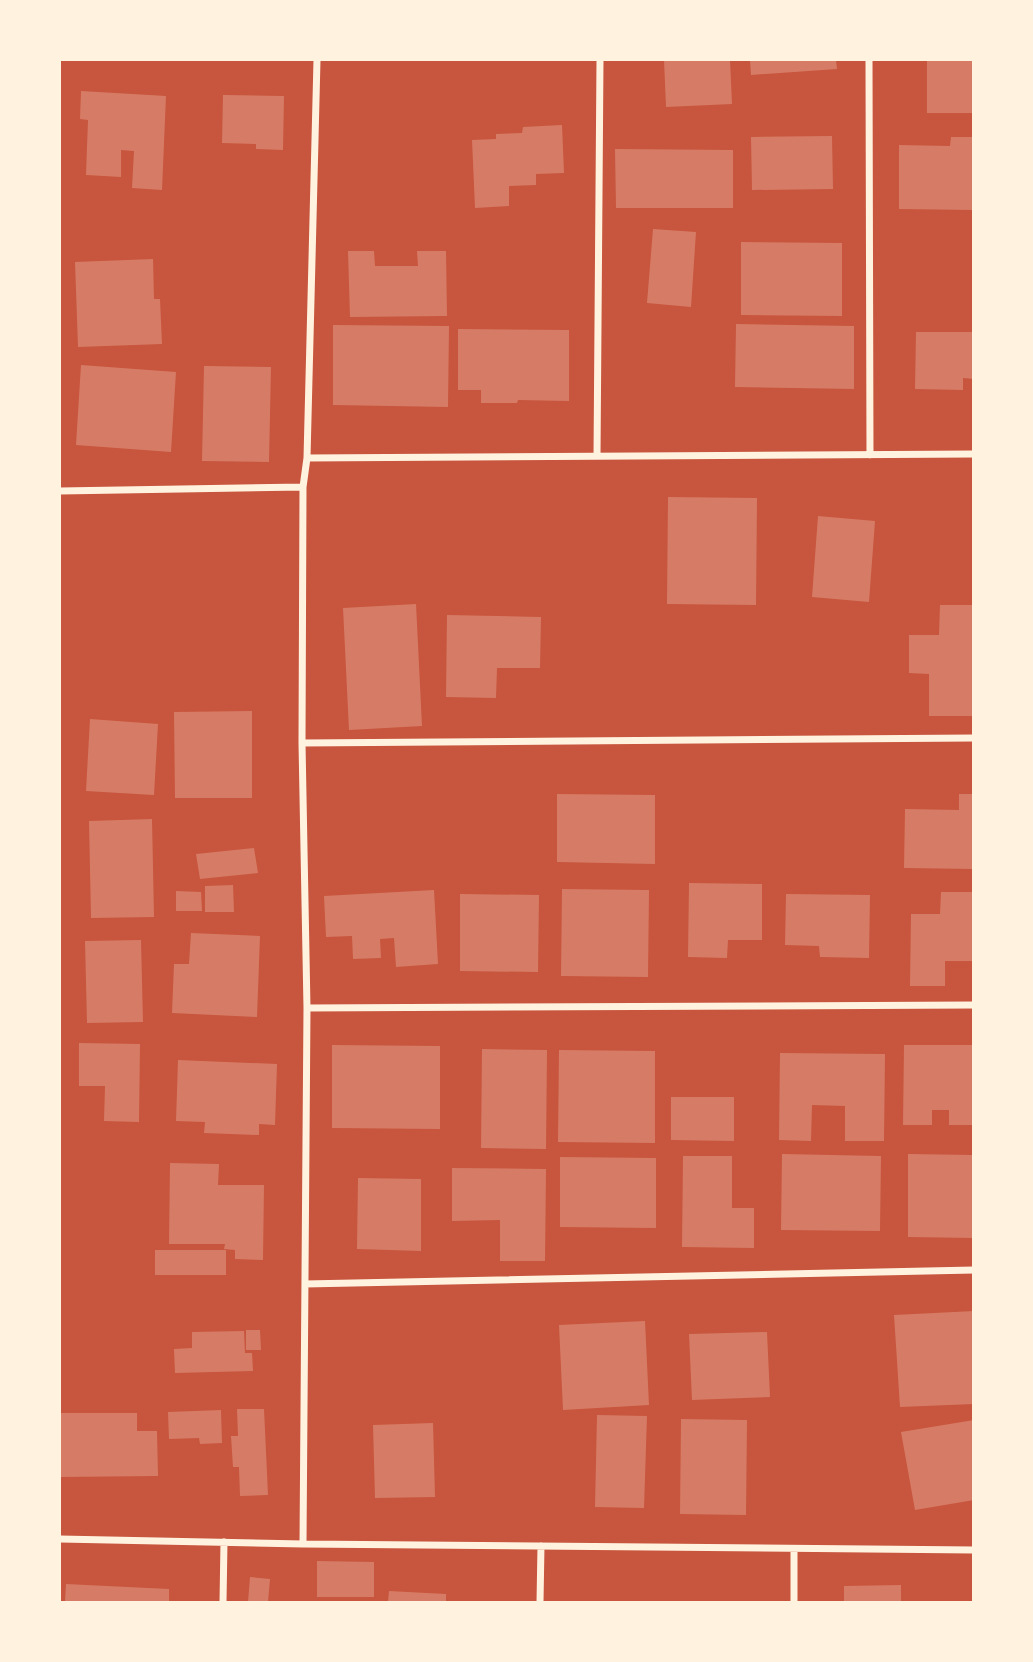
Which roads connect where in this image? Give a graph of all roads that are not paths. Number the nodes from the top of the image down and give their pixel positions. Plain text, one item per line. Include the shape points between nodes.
1 (317, 60) edge
2 (600, 60) edge
3 (869, 60) edge
4 (974, 454) edge
5 (870, 455) junction
6 (597, 456) junction
7 (307, 458) junction
8 (303, 487) junction
9 (60, 491) edge
10 (974, 738) edge
11 (302, 743) junction
12 (974, 1005) edge
13 (307, 1009) junction
14 (974, 1270) edge
15 (304, 1283) junction
16 (60, 1539) edge
17 (225, 1542) junction
18 (303, 1544) junction
19 (541, 1546) junction
20 (794, 1549) junction
21 (974, 1550) edge
22 (223, 1602) edge
23 (540, 1602) edge
24 (794, 1602) edge

1 - 7 street
2 - 6 street
3 - 5 street
4 - 5 street
5 - 6 street
6 - 7 street
7 - 8 street
8 - 9 street
8 - 11 street
10 - 11 street
11 - 13 street
12 - 13 street
13 - 15 street
14 - 15 street
15 - 18 street
16 - 17 street
17 - 18 street
17 - 22 street
18 - 19 street
19 - 20 street
19 - 23 street
20 - 21 street
20 - 24 street

